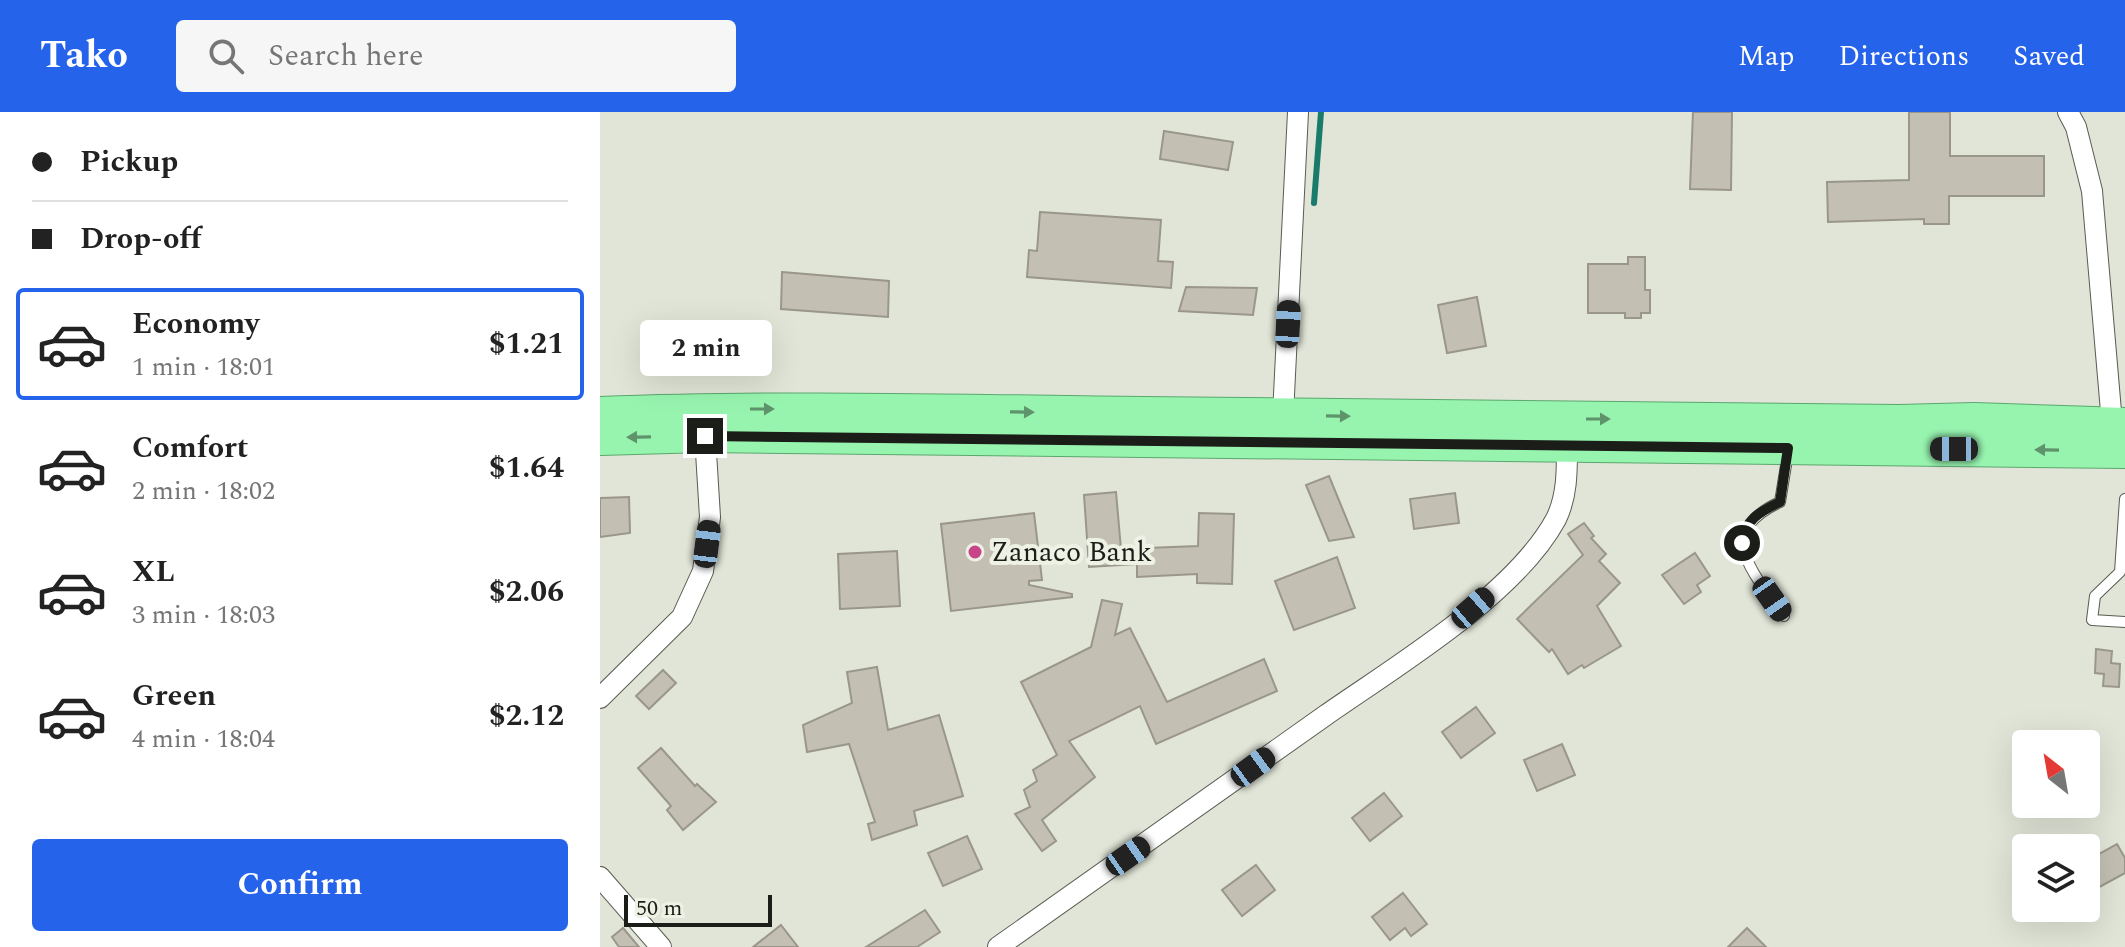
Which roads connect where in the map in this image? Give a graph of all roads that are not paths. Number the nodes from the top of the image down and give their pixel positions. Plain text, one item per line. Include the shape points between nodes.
1 (1298, 112) edge
2 (2068, 112) edge
3 (600, 413) edge
4 (1283, 415) junction
5 (2121, 433) edge
6 (1790, 434) junction
7 (705, 436) junction
8 (600, 439) edge
9 (1567, 448) junction
10 (2125, 499) edge
11 (2122, 575) edge
12 (1784, 616) dead end
13 (2125, 622) edge
14 (600, 698) edge
15 (600, 877) edge
16 (661, 947) edge
17 (998, 947) edge

1 - 4 street
2 - 5 street via 2092,191
3 -> 4 highway via 700,409
4 -> 6 highway
5 - 6 highway
6 - 9 highway
6 - 12 lane via 1780,502 1752,518 1742,543
7 -> 8 highway
7 - 9 highway
7 - 14 street via 710,517 703,571 682,617
9 - 17 street via 1567,482 1556,518 1528,557 1496,588 1427,647
10 - 11 lane
11 - 13 lane via 2095,596 2092,620
15 - 16 street

